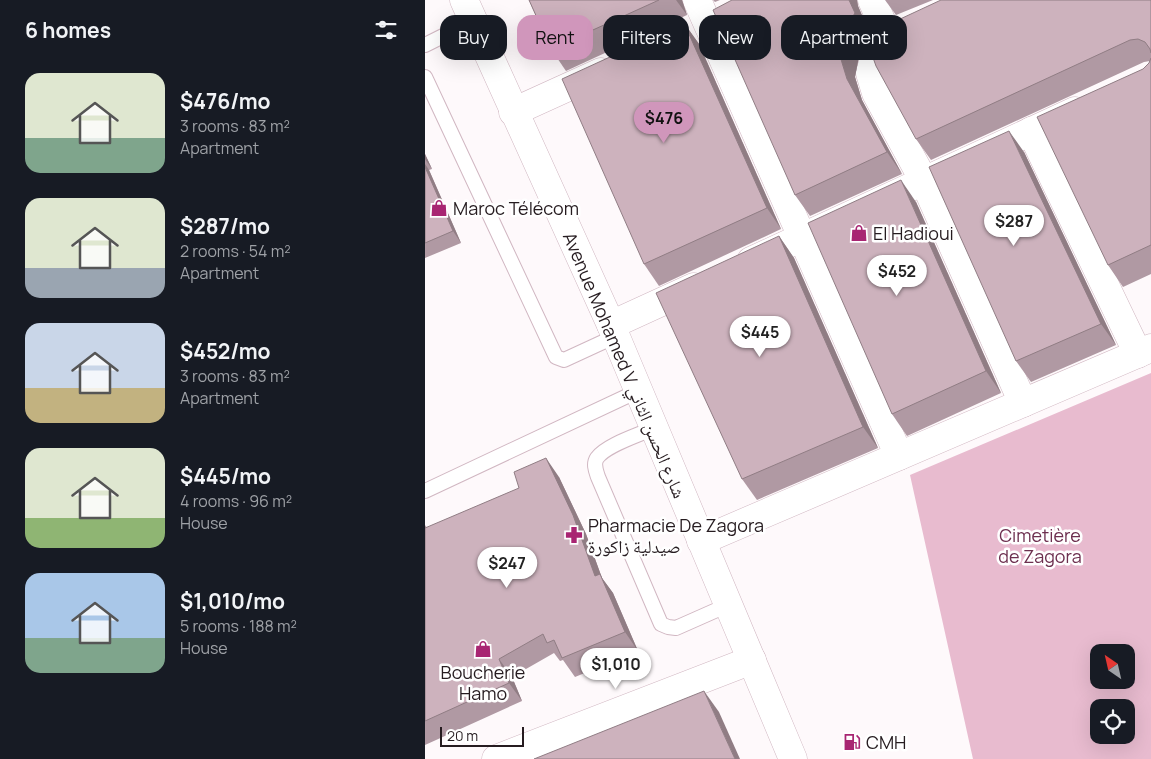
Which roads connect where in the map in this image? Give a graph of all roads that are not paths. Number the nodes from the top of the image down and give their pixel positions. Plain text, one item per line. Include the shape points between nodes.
1 (872, 0) edge
2 (468, 10) edge
3 (703, 12) edge
4 (733, 12) edge
5 (879, 15) edge
6 (924, 20) edge
7 (689, 27) edge
8 (907, 28) edge
9 (425, 45) edge
10 (626, 60) edge
11 (873, 60) edge
12 (425, 78) edge
13 (1094, 102) edge
14 (513, 112) junction
15 (1031, 131) junction
16 (924, 181) junction
17 (802, 237) junction
18 (613, 331) junction
19 (1145, 351) edge
20 (638, 391) junction
21 (1023, 403) junction
22 (654, 428) junction
23 (899, 456) junction
24 (425, 491) edge
25 (701, 541) junction
26 (728, 605) junction
27 (752, 660) junction
28 (507, 757) edge
29 (793, 759) edge

1 - 5 street
2 - 9 lane
2 - 14 street, Avenue Mohamed V شارع الحسن الثاني
3 - 4 street
3 - 7 street
3 - 17 street
6 - 8 street
10 - 14 street
11 - 16 street via 869,73 876,93
12 - 18 lane via 555,357 564,360
13 - 15 street
14 - 18 street, Avenue Mohamed V شارع الحسن الثاني
15 - 16 street
15 - 19 street
16 - 17 street
16 - 21 street
17 - 18 street
17 - 23 street
18 - 20 street, Avenue Mohamed V شارع الحسن الثاني
19 - 21 street
20 - 22 street, Avenue Mohamed V شارع الحسن الثاني
20 - 24 lane
21 - 23 street
22 - 25 street, Avenue Mohamed V شارع الحسن الثاني
22 - 26 lane via 606,449 596,459 598,477 661,624 676,628
23 - 25 street
25 - 26 street, Avenue Mohamed V شارع الحسن الثاني
26 - 27 street, Avenue Mohamed V شارع الحسن الثاني
27 - 28 street
27 - 29 street, Avenue Mohamed V شارع الحسن الثاني

